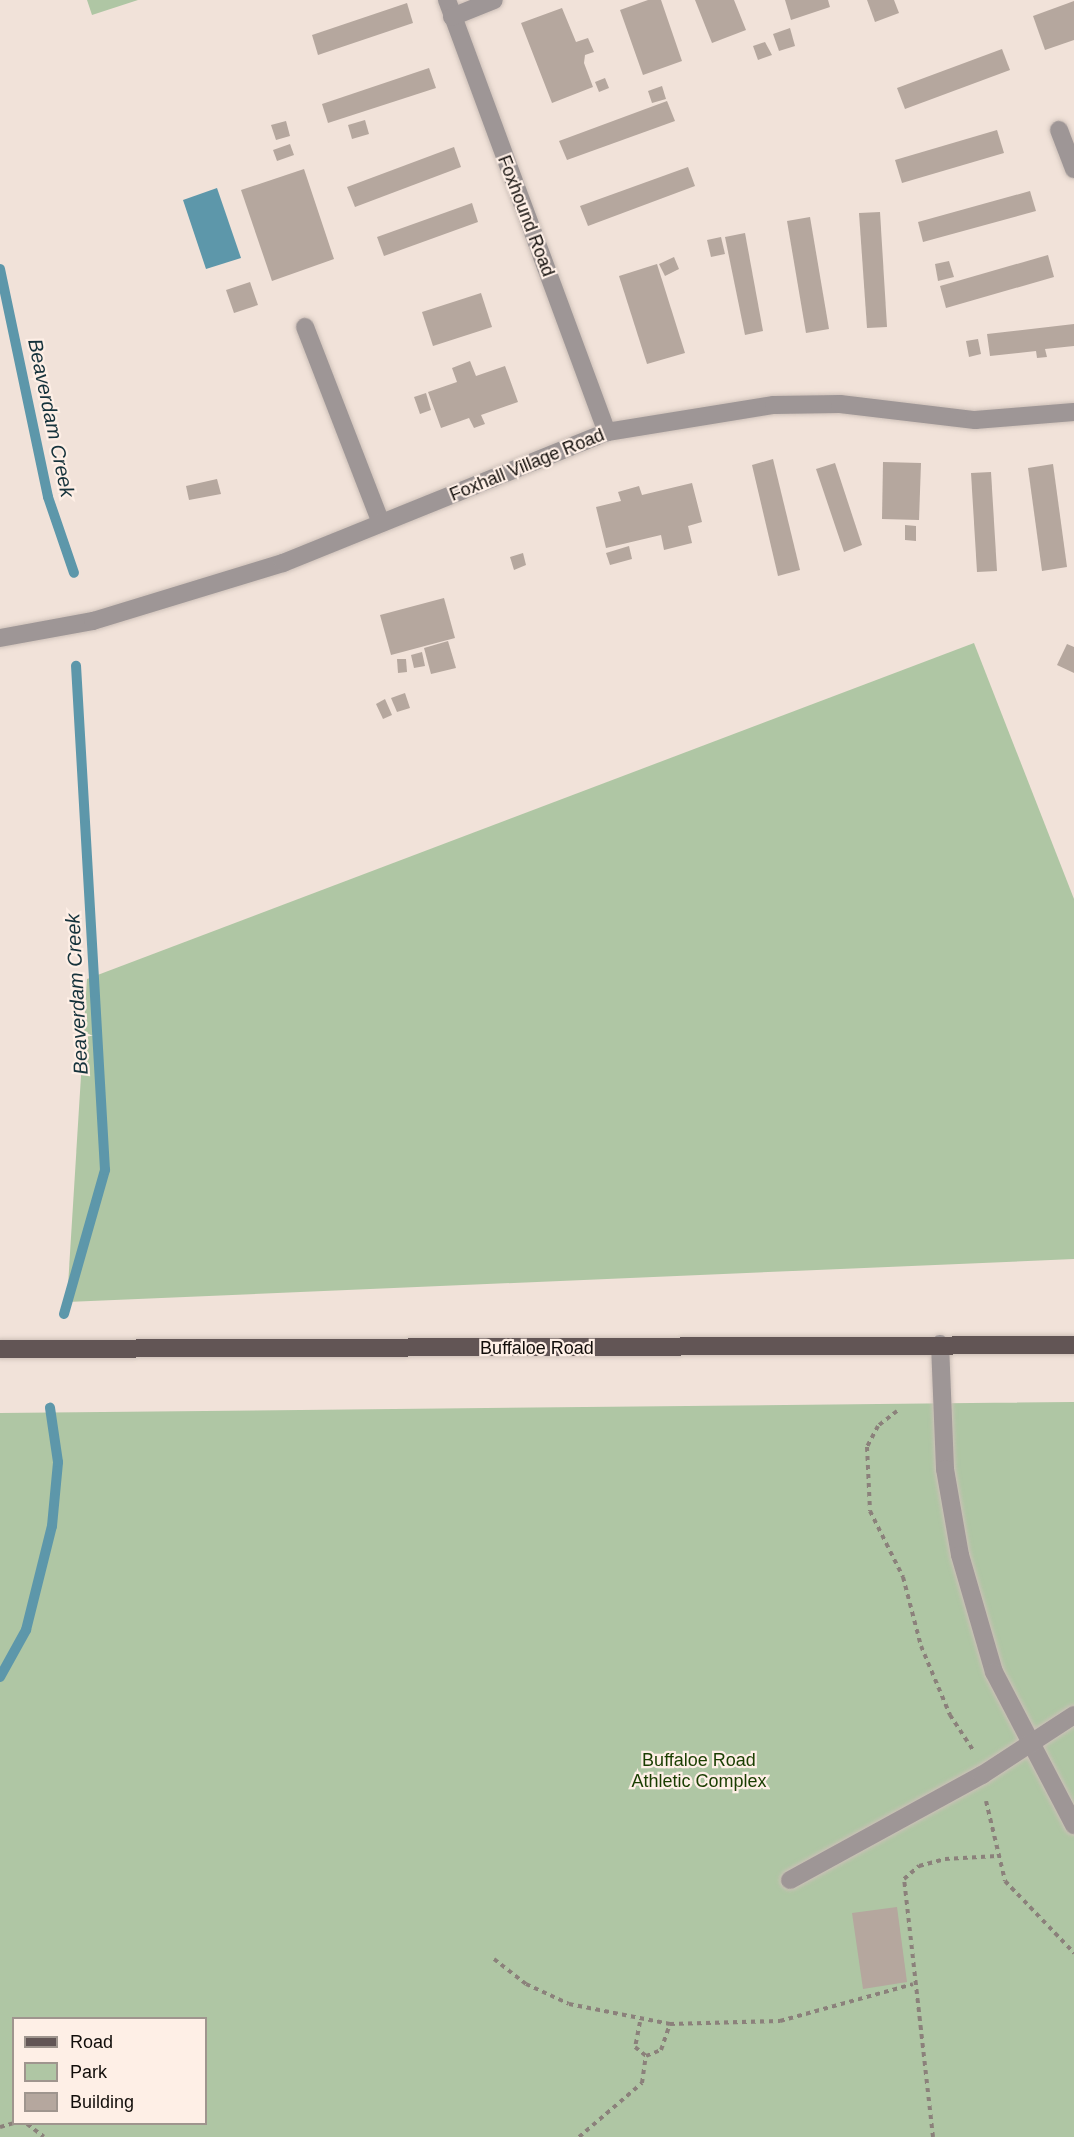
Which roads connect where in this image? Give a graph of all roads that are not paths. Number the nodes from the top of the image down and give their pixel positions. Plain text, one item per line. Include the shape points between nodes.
1 (494, 0) edge
2 (449, 9) edge
3 (1059, 130) dead end
4 (1074, 170) edge
5 (305, 327) dead end
6 (1074, 412) edge
7 (608, 432) junction
8 (381, 523) junction
9 (0, 638) edge
10 (940, 1344) junction
11 (1074, 1345) edge
12 (0, 1349) edge
13 (1074, 1715) edge
14 (1028, 1744) junction
15 (1074, 1825) edge
16 (790, 1880) dead end

1 - 2 street
2 - 7 street, Foxhound Road
3 - 4 street
5 - 8 street
6 - 7 street, Foxhall Village Road via 975,420 840,404 774,405
7 - 8 street, Foxhall Village Road
8 - 9 street, Foxhall Village Road via 284,562 104,617
10 - 11 main road, Buffaloe Road
10 - 12 main road, Buffaloe Road
10 - 14 street via 951,1516 994,1672
13 - 14 street
14 - 15 street
14 - 16 street

